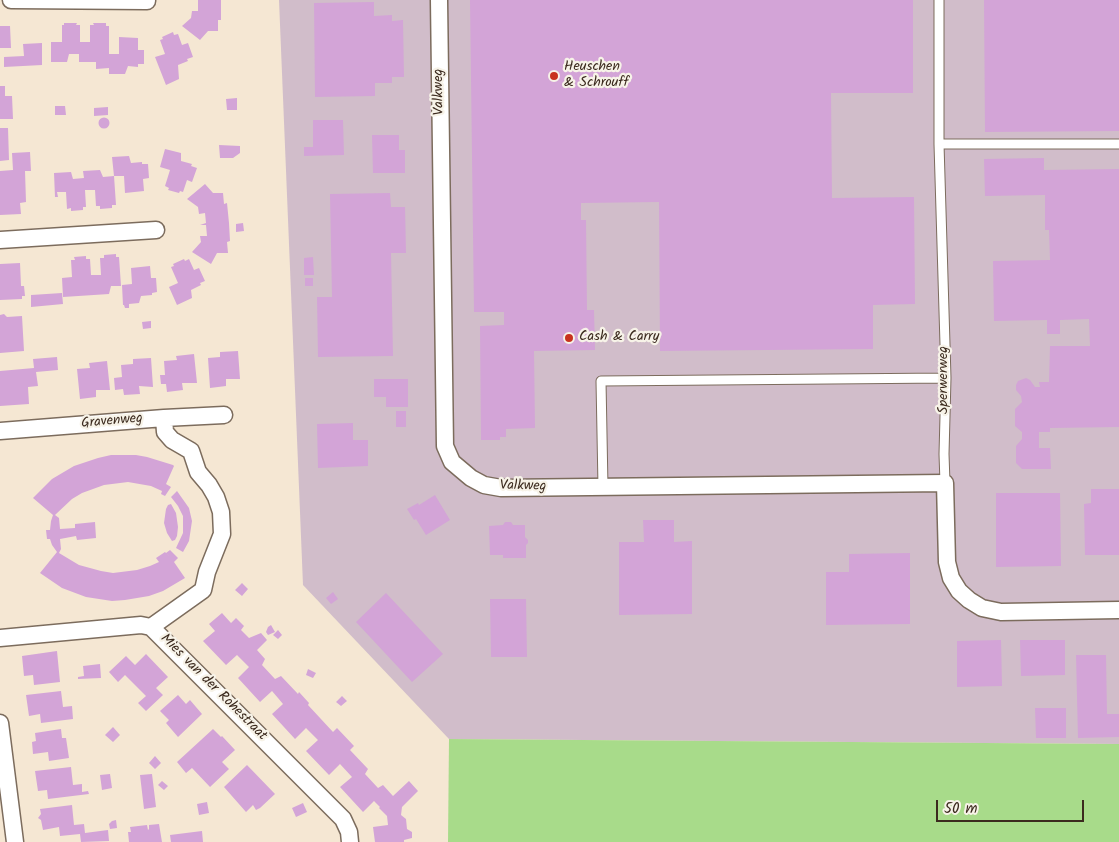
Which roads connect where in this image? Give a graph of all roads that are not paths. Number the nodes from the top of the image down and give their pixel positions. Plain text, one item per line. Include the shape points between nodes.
1 (10, 0) edge
2 (439, 0) edge
3 (938, 0) edge
4 (147, 1) edge
5 (939, 144) junction
6 (1119, 144) edge
7 (156, 230) dead end
8 (0, 240) edge
9 (946, 378) junction
10 (224, 415) dead end
11 (164, 418) junction
12 (0, 431) edge
13 (945, 483) junction
14 (603, 486) junction
15 (1119, 610) edge
16 (151, 627) junction
17 (0, 638) edge
18 (0, 723) edge
19 (3, 786) edge
20 (15, 842) edge
21 (350, 842) edge

1 - 4 street
2 - 14 street, Valkweg via 445,446 452,462 484,485 501,488
3 - 5 lane, Sperwerweg
5 - 6 lane
5 - 9 lane, Sperwerweg
7 - 8 street
9 - 13 lane, Sperwerweg
9 - 14 lane via 601,381
10 - 11 street, Gravenweg
11 - 12 street, Gravenweg
11 - 16 street via 165,432 191,452 198,472 216,497 221,512 222,534 203,590
13 - 14 street, Valkweg
13 - 15 street, Sperwerweg via 946,562 951,578 969,600 982,608 1001,612
16 - 17 street, Mies van der Rohestraat via 141,625
16 - 21 street, Mies van der Rohestraat via 343,819
18 - 19 street
19 - 20 street

